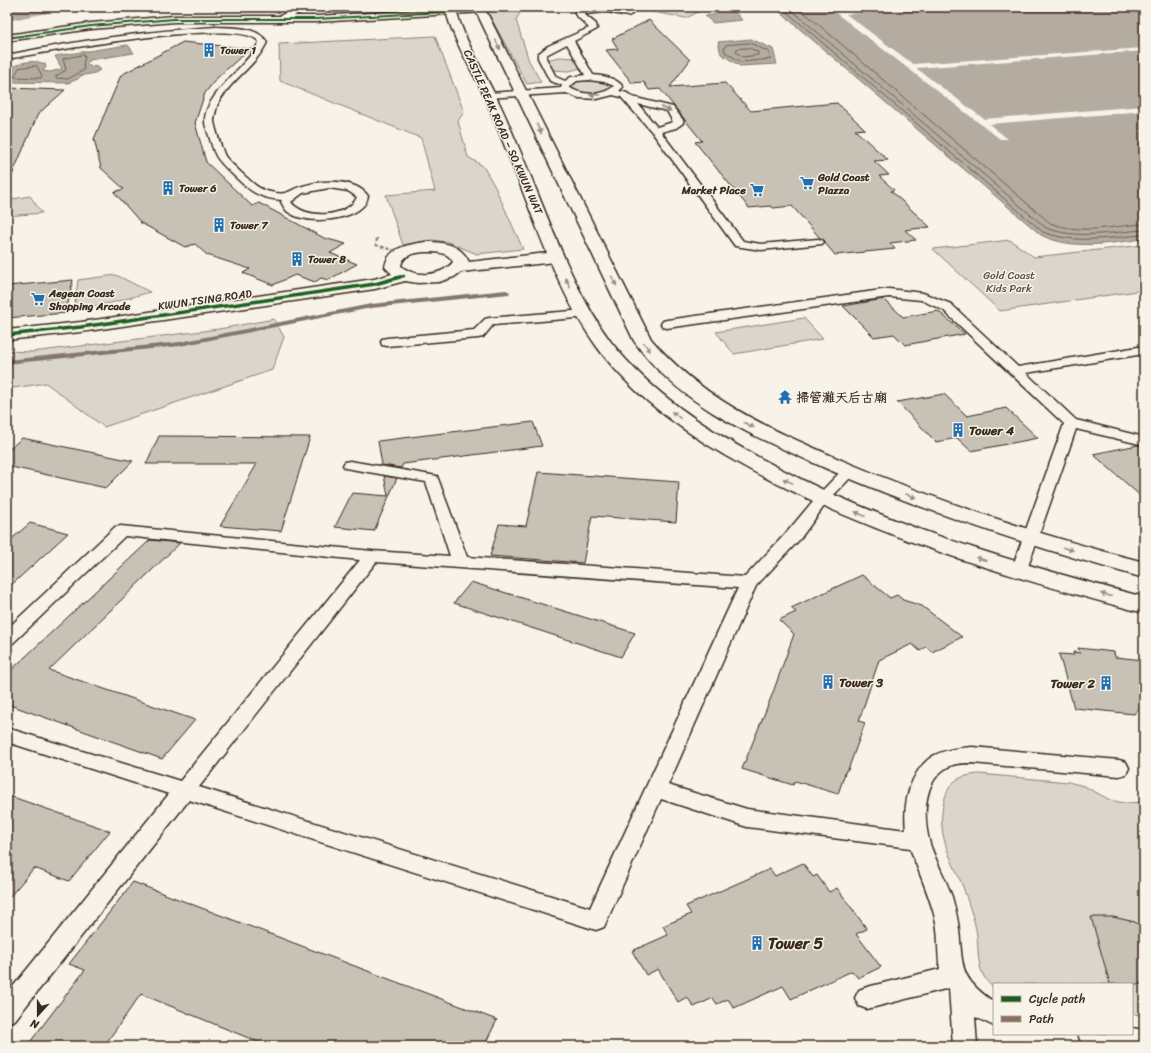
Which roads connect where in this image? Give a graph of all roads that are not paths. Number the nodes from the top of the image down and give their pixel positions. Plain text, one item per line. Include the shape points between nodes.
1 (303, 7) edge
2 (450, 9) edge
3 (480, 9) edge
4 (575, 9) edge
5 (628, 14) dead end
6 (282, 19) junction
7 (7, 38) edge
8 (570, 41) junction
9 (555, 56) dead end
10 (569, 56) dead end
11 (7, 57) edge
12 (579, 57) junction
13 (543, 59) junction
14 (585, 69) junction
15 (549, 71) junction
16 (559, 72) dead end
17 (569, 73) dead end
18 (590, 77) junction
19 (566, 87) junction
20 (613, 92) junction
21 (521, 94) junction
22 (489, 96) junction
23 (629, 99) junction
24 (654, 130) junction
25 (289, 197) junction
26 (818, 242) dead end
27 (556, 257) junction
28 (458, 268) junction
29 (404, 276) junction
30 (584, 314) junction
31 (667, 324) dead end
32 (7, 336) edge
33 (387, 342) dead end
34 (1144, 350) edge
35 (1016, 371) junction
36 (1071, 423) junction
37 (1144, 441) edge
38 (350, 465) dead end
39 (849, 471) junction
40 (823, 498) junction
41 (1030, 538) junction
42 (372, 556) junction
43 (460, 562) junction
44 (1144, 570) edge
45 (1019, 571) junction
46 (749, 582) junction
47 (1144, 605) edge
48 (7, 639) edge
49 (7, 735) edge
50 (1119, 768) dead end
51 (656, 788) junction
52 (185, 792) junction
53 (918, 840) junction
54 (958, 982) junction
55 (867, 998) dead end
56 (7, 1012) edge
57 (993, 1015) edge
58 (1097, 1035) edge
59 (1144, 1042) edge
60 (964, 1046) edge

1 - 6 main road
2 - 3 main road
2 - 6 main road via 362,17
2 - 22 main road, CASTLE PEAK ROAD – SO KWUN WAT via 456,29
3 -> 21 main road
4 - 5 lane via 608,10
4 - 8 lane via 593,26 593,29
6 - 7 main road via 166,20 91,26
8 - 12 lane
8 - 13 lane via 545,51 542,54
9 - 13 lane
10 - 12 lane
11 - 25 lane via 84,42 145,35 226,30 258,36 263,42 258,53 224,89 213,106 209,121 220,157 259,192
12 - 14 lane
13 - 15 lane
14 - 17 lane
14 - 18 lane
15 - 16 lane
15 - 19 lane via 553,79
18 - 19 lane via 575,79
18 - 20 lane via 607,79 617,84 619,87
20 -> 19 lane via 588,96 572,93
19 - 21 lane
20 - 23 lane
21 - 22 lane
21 -> 39 main road via 643,341 654,356 690,389 718,409
22 - 27 main road, CASTLE PEAK ROAD – SO KWUN WAT via 528,184
23 - 24 lane
23 -> 24 lane via 670,109 678,120 673,126
24 - 26 lane via 739,244 761,247
25 - 25 lane via 305,189 329,185 351,188 363,196 358,206 327,216 308,216 293,212 286,202
27 - 28 main road
30 -> 27 main road, CASTLE PEAK ROAD – SO KWUN WAT
28 - 29 main road via 435,278
28 - 29 main road via 461,262 455,252 436,247 414,249 397,256 393,262 392,267
29 - 32 main road, KWUN TSING ROAD via 375,284
30 - 33 lane via 489,322 478,334
40 -> 30 main road, CASTLE PEAK ROAD – SO KWUN WAT via 715,441 679,418 621,365
31 - 35 lane via 889,293 923,297 947,308
34 - 35 lane
35 - 36 lane
36 - 37 lane
36 - 41 lane
38 - 43 lane via 432,479
39 - 40 lane
39 -> 41 main road via 932,504
45 -> 40 main road, CASTLE PEAK ROAD – SO KWUN WAT via 944,547
40 - 46 lane via 794,535
41 -> 44 main road
41 - 45 lane
42 - 43 lane
42 - 48 lane via 121,531
42 - 52 lane
43 - 46 lane
47 -> 45 main road, CASTLE PEAK ROAD – SO KWUN WAT
46 - 51 lane
49 - 52 lane
50 - 53 lane via 972,755 954,757 938,763 924,779 916,806 915,825
51 - 52 lane via 596,920
51 - 53 lane via 747,818
52 - 56 lane
53 - 54 lane via 940,894 948,928 950,962
54 - 55 lane
54 - 57 lane via 984,1011
54 - 60 lane
58 - 59 lane

